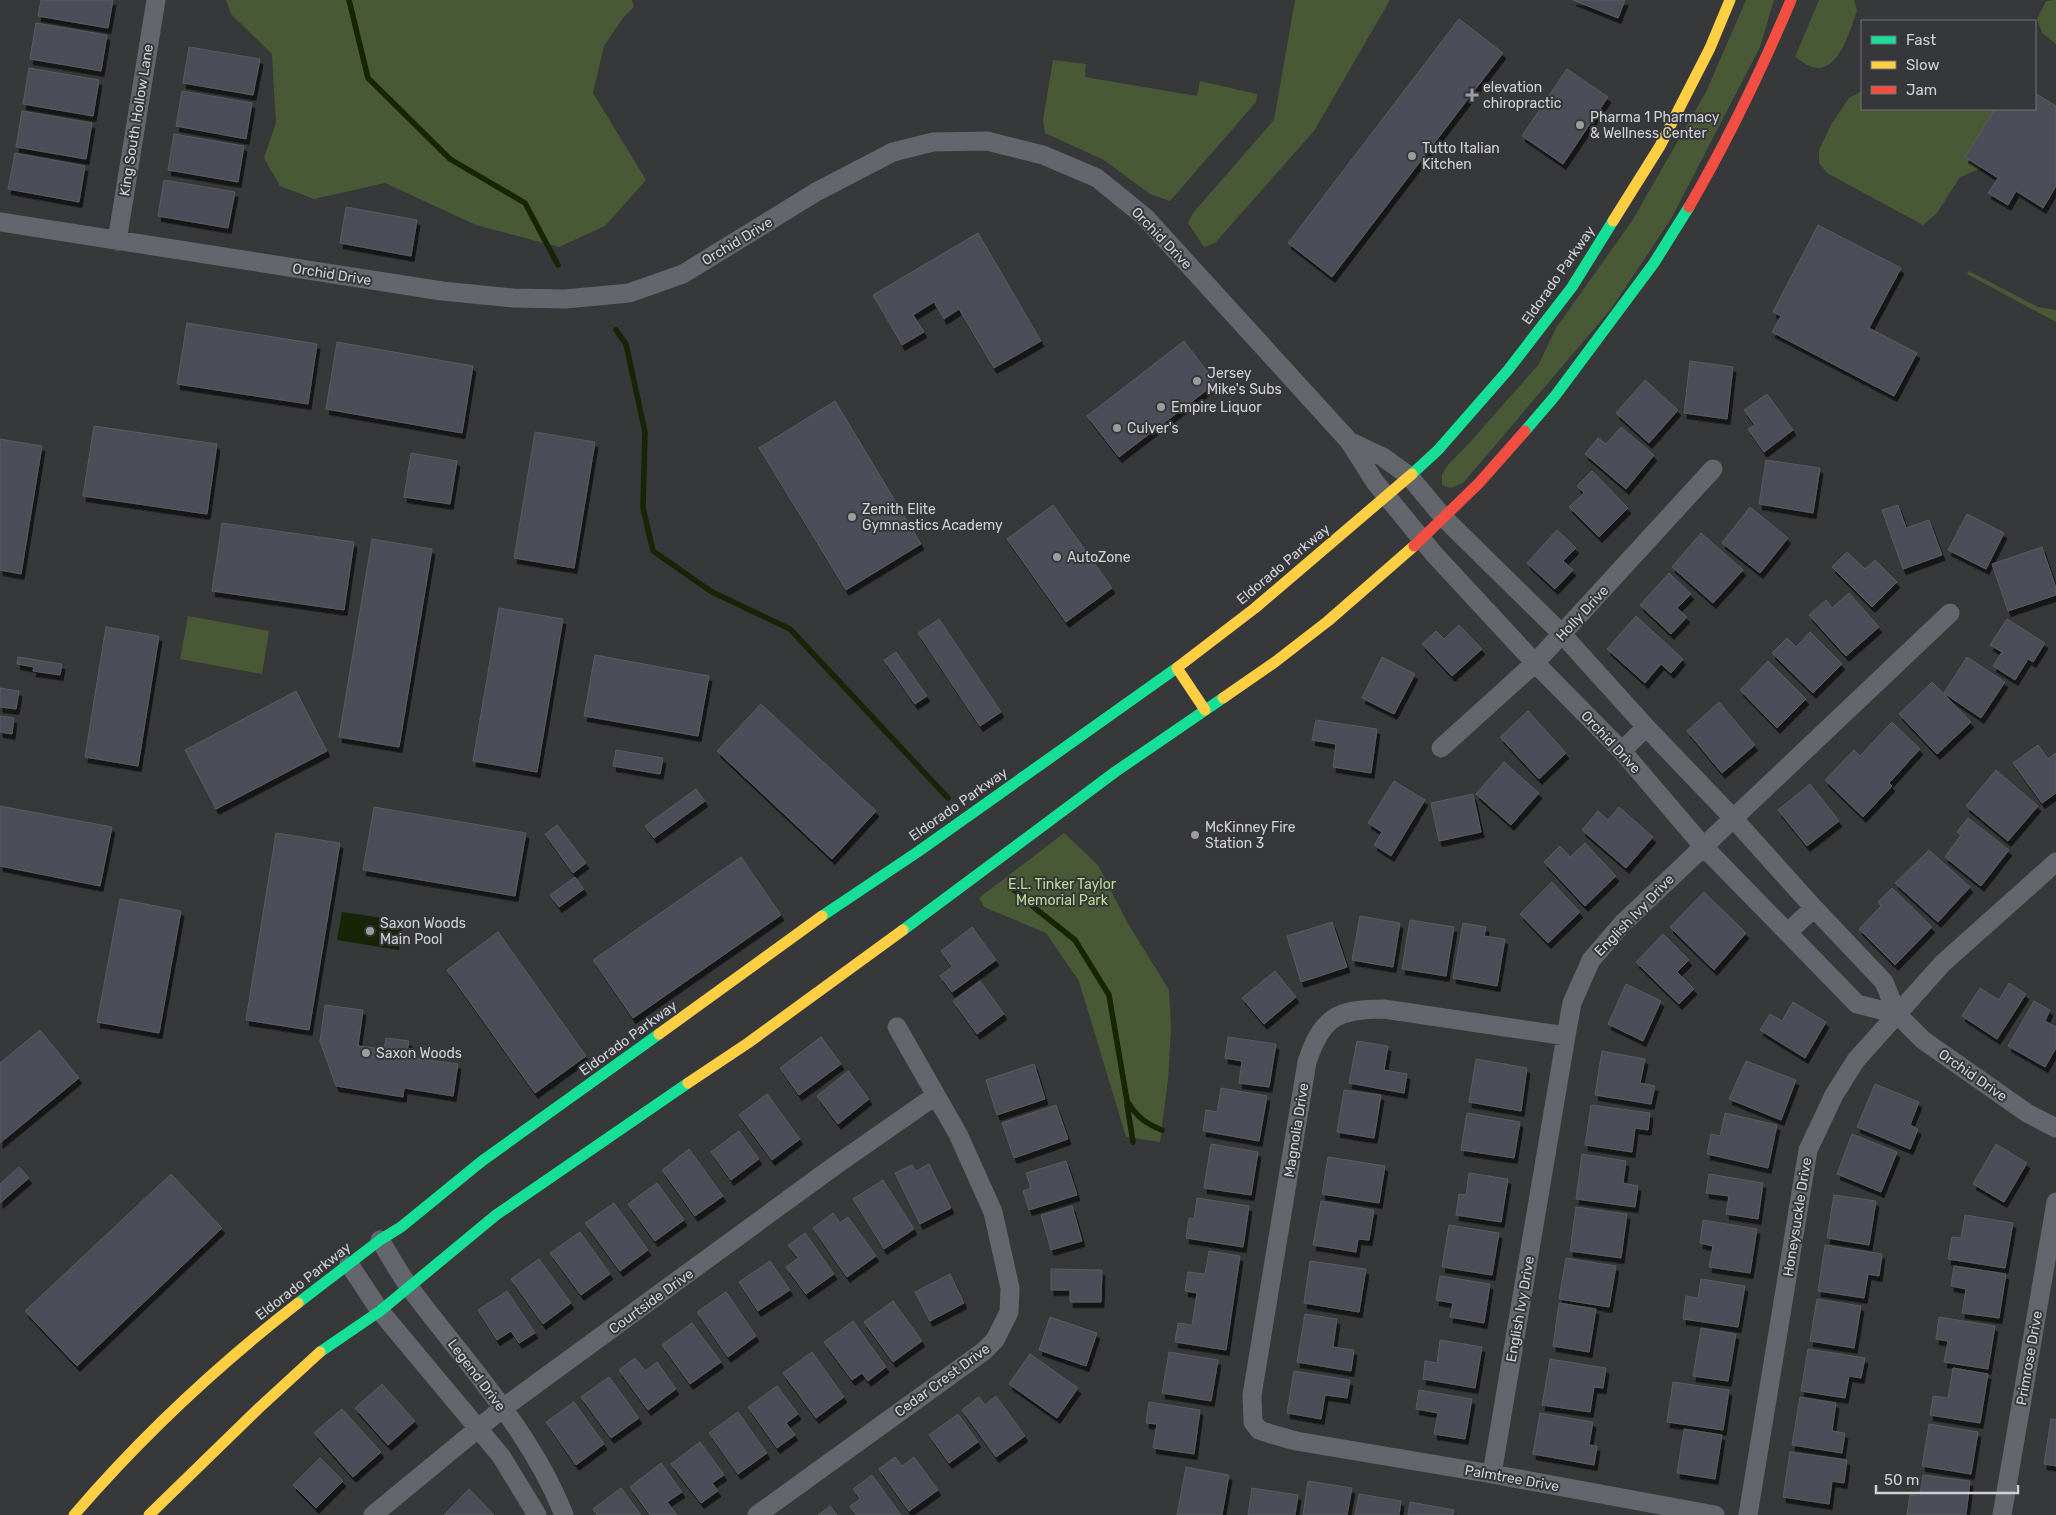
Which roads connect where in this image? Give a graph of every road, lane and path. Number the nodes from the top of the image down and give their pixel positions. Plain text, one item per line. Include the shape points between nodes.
1 (156, 0) edge
2 (1730, 0) edge
3 (1791, 0) edge
4 (0, 222) edge
5 (117, 241) junction
6 (1349, 441) junction
7 (1713, 469) dead end
8 (1409, 476) junction
9 (1387, 497) junction
10 (1444, 518) junction
11 (1422, 539) junction
12 (1950, 613) dead end
13 (1562, 634) junction
14 (1535, 662) junction
15 (1177, 668) junction
16 (1204, 710) junction
17 (1646, 728) junction
18 (1441, 748) dead end
19 (1622, 751) junction
20 (1733, 818) junction
21 (1703, 846) junction
22 (2056, 862) edge
23 (1814, 908) junction
24 (1788, 932) junction
25 (1897, 1014) junction
26 (897, 1028) dead end
27 (1566, 1036) junction
28 (935, 1096) junction
29 (2056, 1128) edge
30 (2056, 1202) edge
31 (380, 1240) junction
32 (349, 1264) junction
33 (409, 1287) junction
34 (380, 1311) junction
35 (503, 1408) junction
36 (478, 1429) junction
37 (1308, 1442) joint
38 (1492, 1474) junction
39 (74, 1515) edge
40 (150, 1515) edge
41 (373, 1515) edge
42 (538, 1515) edge
43 (564, 1515) edge
44 (757, 1515) edge
45 (1715, 1515) edge
46 (1748, 1515) edge
47 (2002, 1515) edge

1 - 5 street, King South Hollow Lane
2 - 8 main road, Eldorado Parkway via 1710,48 1660,146 1572,287 1508,370 1438,450
3 - 10 main road via 1766,61 1719,155 1654,263 1555,396
4 - 5 street, Orchid Drive
5 - 6 street, Orchid Drive via 442,291 565,299 629,293 683,274 816,192 893,152 933,142 987,141 1043,155 1096,178 1145,217
6 - 8 street, Orchid Drive via 1383,457
6 - 9 street, Orchid Drive
7 - 13 street, Holly Drive
8 - 9 main road, Eldorado Parkway
8 - 10 street, Orchid Drive
9 - 11 street, Orchid Drive
9 - 15 main road, Eldorado Parkway via 1255,608
10 - 11 main road
10 - 13 street, Orchid Drive
11 - 14 street, Orchid Drive
11 - 16 main road via 1328,621
12 - 20 street, English Ivy Drive
13 - 14 street, Holly Drive
13 - 17 street, Orchid Drive
14 - 18 street, Holly Drive
14 - 19 street, Orchid Drive
15 - 16 main road
15 - 31 main road, Eldorado Parkway via 826,913 482,1162
16 - 33 main road via 748,1043 496,1215
17 - 19 street
17 - 20 street, Orchid Drive
19 - 21 street, Orchid Drive
20 - 21 street, English Ivy Drive
20 - 23 street, Orchid Drive
21 - 24 street, Orchid Drive
21 - 27 street, English Ivy Drive via 1623,923 1591,960 1572,1003
22 - 25 street, Honeysuckle Drive via 1943,963
23 - 24 street
23 - 25 street, Orchid Drive via 1884,982
24 - 25 street, Orchid Drive via 1857,1004
25 - 29 street, Orchid Drive via 1922,1040 2027,1113
25 - 46 street, Honeysuckle Drive via 1856,1060 1834,1095 1808,1150
26 - 28 street, Cedar Crest Drive
27 - 37 street, Magnolia Drive via 1384,1009 1360,1009 1337,1017 1322,1028 1307,1062 1252,1395 1253,1422 1259,1430
27 - 38 street, English Ivy Drive
28 - 35 street, Courtside Drive via 832,1167
28 - 44 street, Cedar Crest Drive via 958,1134 993,1212 1010,1288 1009,1312 1004,1325 996,1340 984,1351
30 - 47 street, Primrose Drive
31 - 32 main road, Eldorado Parkway
31 - 33 street, Legend Drive
32 - 34 street
32 - 39 main road, Eldorado Parkway via 203,1382
33 - 34 main road
33 - 35 street, Legend Drive
34 - 36 street
34 - 40 main road via 320,1352
35 - 36 street, Courtside Drive
35 - 43 street, Legend Drive via 538,1461
36 - 41 street, Courtside Drive
36 - 42 street via 501,1456
37 - 38 street, Palmtree Drive
38 - 45 street, Palmtree Drive

